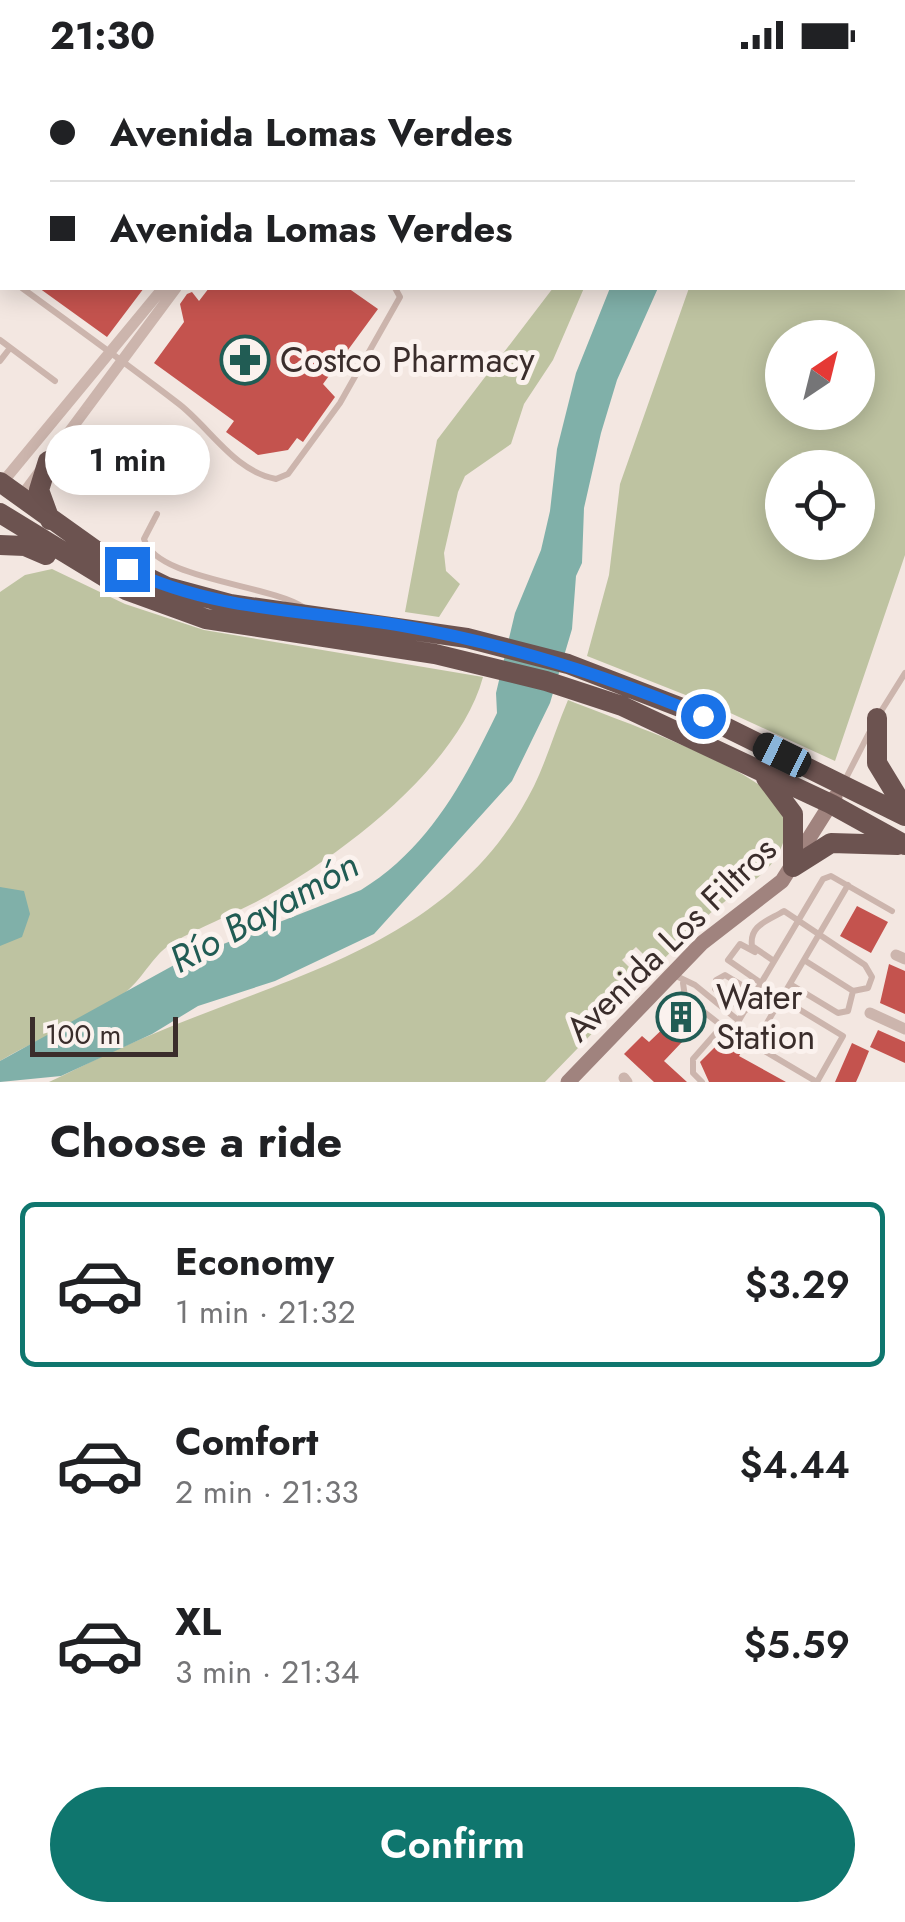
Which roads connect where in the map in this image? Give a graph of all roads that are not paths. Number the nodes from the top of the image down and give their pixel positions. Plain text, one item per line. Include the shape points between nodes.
1 (25, 290) edge
2 (161, 290) edge
3 (174, 290) edge
4 (396, 290) edge
5 (0, 340) edge
6 (10, 348) junction
7 (116, 357) junction
8 (0, 361) edge
9 (55, 380) dead end
10 (48, 461) junction
11 (1, 482) edge
12 (20, 498) junction
13 (0, 513) edge
14 (157, 514) dead end
15 (52, 521) junction
16 (0, 545) edge
17 (86, 568) junction
18 (317, 616) junction
19 (905, 673) edge
20 (877, 718) junction
21 (758, 768) junction
22 (843, 785) junction
23 (831, 804) junction
24 (905, 808) edge
25 (905, 816) edge
26 (905, 845) edge
27 (793, 867) junction
28 (848, 885) junction
29 (892, 912) dead end
30 (798, 921) junction
31 (819, 934) junction
32 (804, 960) junction
33 (773, 962) junction
34 (678, 979) junction
35 (761, 983) junction
36 (790, 984) junction
37 (852, 991) junction
38 (755, 993) junction
39 (782, 998) junction
40 (744, 1011) junction
41 (870, 1014) dead end
42 (739, 1021) junction
43 (722, 1026) junction
44 (905, 1030) edge
45 (732, 1032) junction
46 (754, 1044) junction
47 (568, 1082) edge
48 (702, 1082) edge

1 - 7 lane
2 - 7 street
3 - 7 street
4 - 7 lane via 400,297 371,354 283,478 259,474 220,446 183,406
5 - 6 lane
6 - 8 lane
6 - 9 lane
7 - 10 street
7 - 11 street
10 - 12 street
10 - 15 highway via 39,490
11 - 12 highway
12 - 15 highway
13 - 17 highway
14 - 18 lane via 144,539 157,557 216,580 284,595
15 - 18 highway via 102,556 167,587
16 - 17 highway via 25,546
17 - 21 highway via 152,602 206,619 392,646 602,698
18 - 22 highway via 466,638 608,676
19 - 20 lane
20 - 22 lane
20 - 24 highway via 877,763
21 - 23 highway
21 - 27 highway via 793,814
22 - 23 main road, Avenida Los Filtros
22 - 25 highway
23 - 26 highway
23 - 27 main road, Avenida Los Filtros
26 - 27 highway via 831,842
27 - 34 main road, Avenida Los Filtros
28 - 29 lane
28 - 30 lane via 832,876 823,879
28 - 31 lane
30 - 31 lane
30 - 33 lane
30 - 33 lane via 784,910 754,928 752,946
31 - 32 lane
31 - 37 lane via 872,977 868,988
32 - 36 lane
32 - 37 lane
33 - 35 lane
33 - 35 lane via 740,944 728,955
34 - 42 lane
34 - 43 lane via 685,997
34 - 47 main road, Avenida Los Filtros
35 - 38 lane
36 - 37 lane via 838,1013 848,1011
36 - 39 lane
38 - 40 lane
38 - 40 lane via 725,975 716,980 715,988
39 - 46 lane
39 - 46 lane via 843,1036 817,1082
40 - 42 lane
41 - 44 street
42 - 45 lane
43 - 45 lane
43 - 48 lane via 693,1059 692,1073
45 - 46 lane

